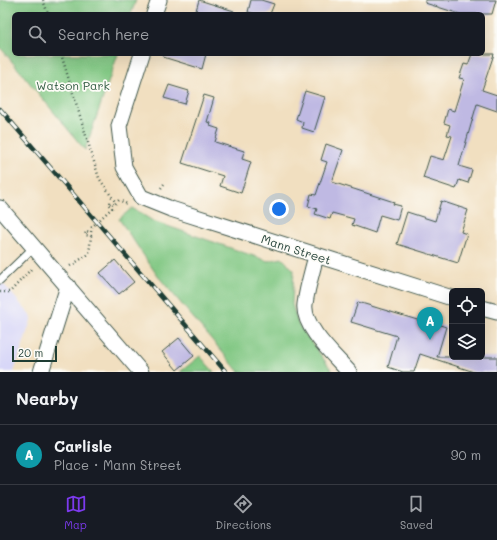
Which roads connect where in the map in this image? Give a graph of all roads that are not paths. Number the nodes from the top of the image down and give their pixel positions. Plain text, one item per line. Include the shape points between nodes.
1 (158, 0) edge
2 (155, 12) edge
3 (141, 56) edge
4 (0, 208) edge
5 (33, 248) junction
6 (316, 256) junction
7 (0, 280) edge
8 (68, 286) junction
9 (449, 297) edge
10 (485, 309) edge
11 (497, 312) edge
12 (41, 372) edge
13 (141, 372) edge
14 (349, 372) edge

1 - 2 street
3 - 6 street, Mann Street via 119,126 124,167 141,197 160,206
4 - 5 street
5 - 7 lane
5 - 8 street
6 - 9 street, Mann Street
6 - 14 street via 305,305 306,319
8 - 12 street
8 - 13 street
10 - 11 street

